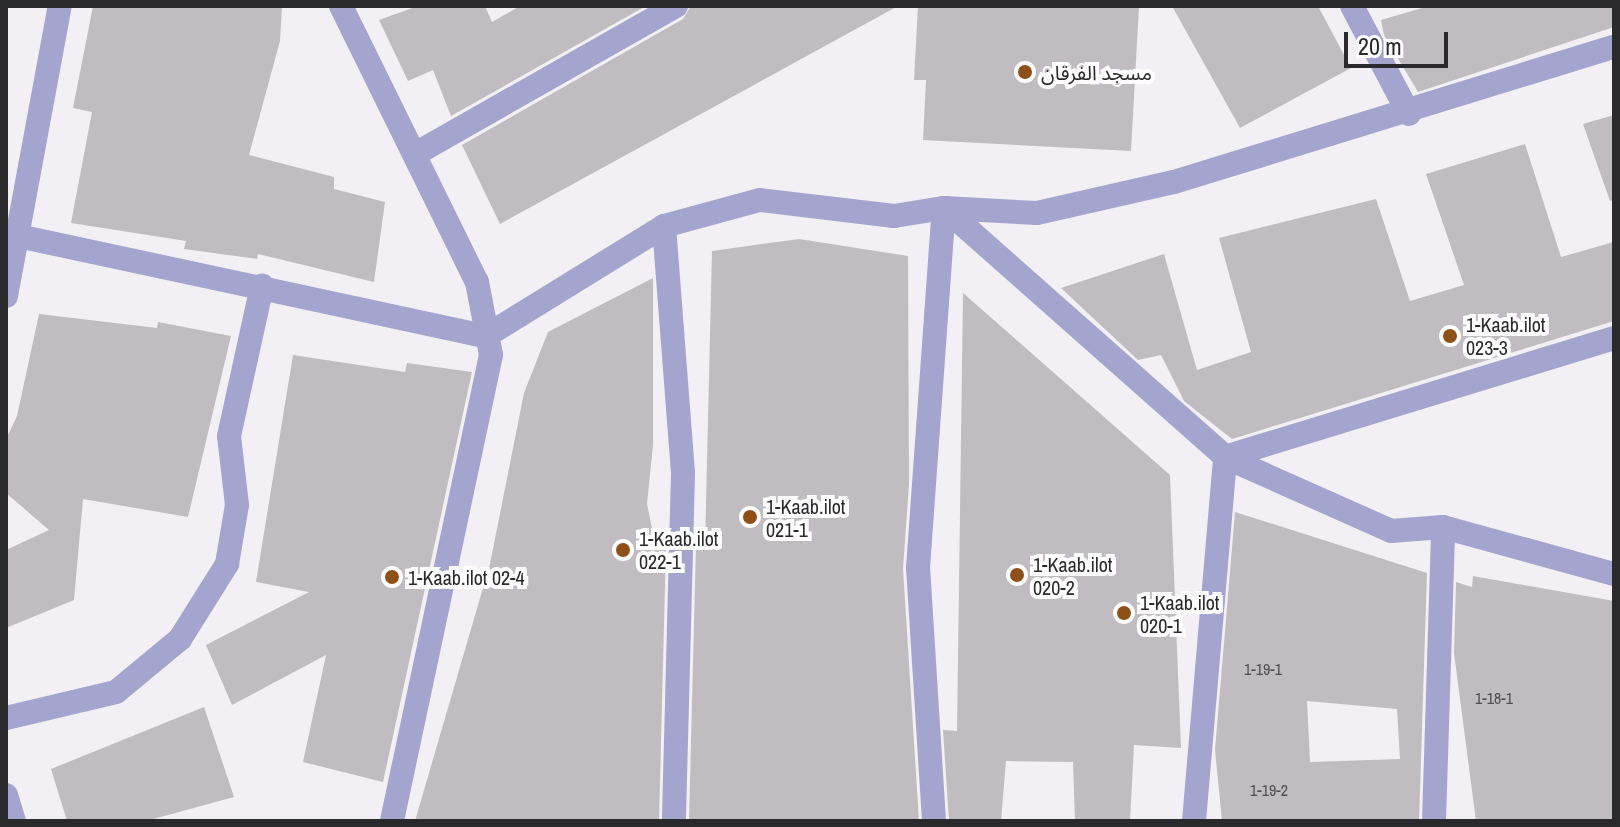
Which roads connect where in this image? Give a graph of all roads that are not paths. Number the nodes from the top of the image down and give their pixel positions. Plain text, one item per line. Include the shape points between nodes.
1 (60, 6) edge
2 (341, 6) edge
3 (676, 6) edge
4 (1352, 6) edge
5 (1614, 47) edge
6 (1409, 114) junction
7 (417, 153) junction
8 (944, 208) junction
9 (664, 226) junction
10 (18, 236) junction
11 (262, 286) junction
12 (6, 296) edge
13 (486, 336) junction
14 (1614, 338) edge
15 (1225, 457) junction
16 (1443, 527) junction
17 (1614, 574) edge
18 (6, 718) edge
19 (6, 795) edge
20 (14, 821) edge
21 (392, 821) edge
22 (674, 821) edge
23 (934, 821) edge
24 (1194, 821) edge
25 (1434, 821) edge

1 - 10 street
2 - 7 street
3 - 7 street
4 - 6 street
5 - 6 street
6 - 8 street via 1174,182 1037,213
7 - 13 street via 477,282
8 - 9 street via 894,216 760,200
8 - 15 street
8 - 23 street via 918,568
9 - 13 street
9 - 22 street via 683,473
10 - 11 street
10 - 12 street
11 - 13 street
11 - 18 street via 229,436 237,505 227,564 180,639 116,692
13 - 21 street via 491,355
14 - 15 street
15 - 16 street via 1391,531
15 - 24 street
16 - 17 street
16 - 25 street
19 - 20 street

